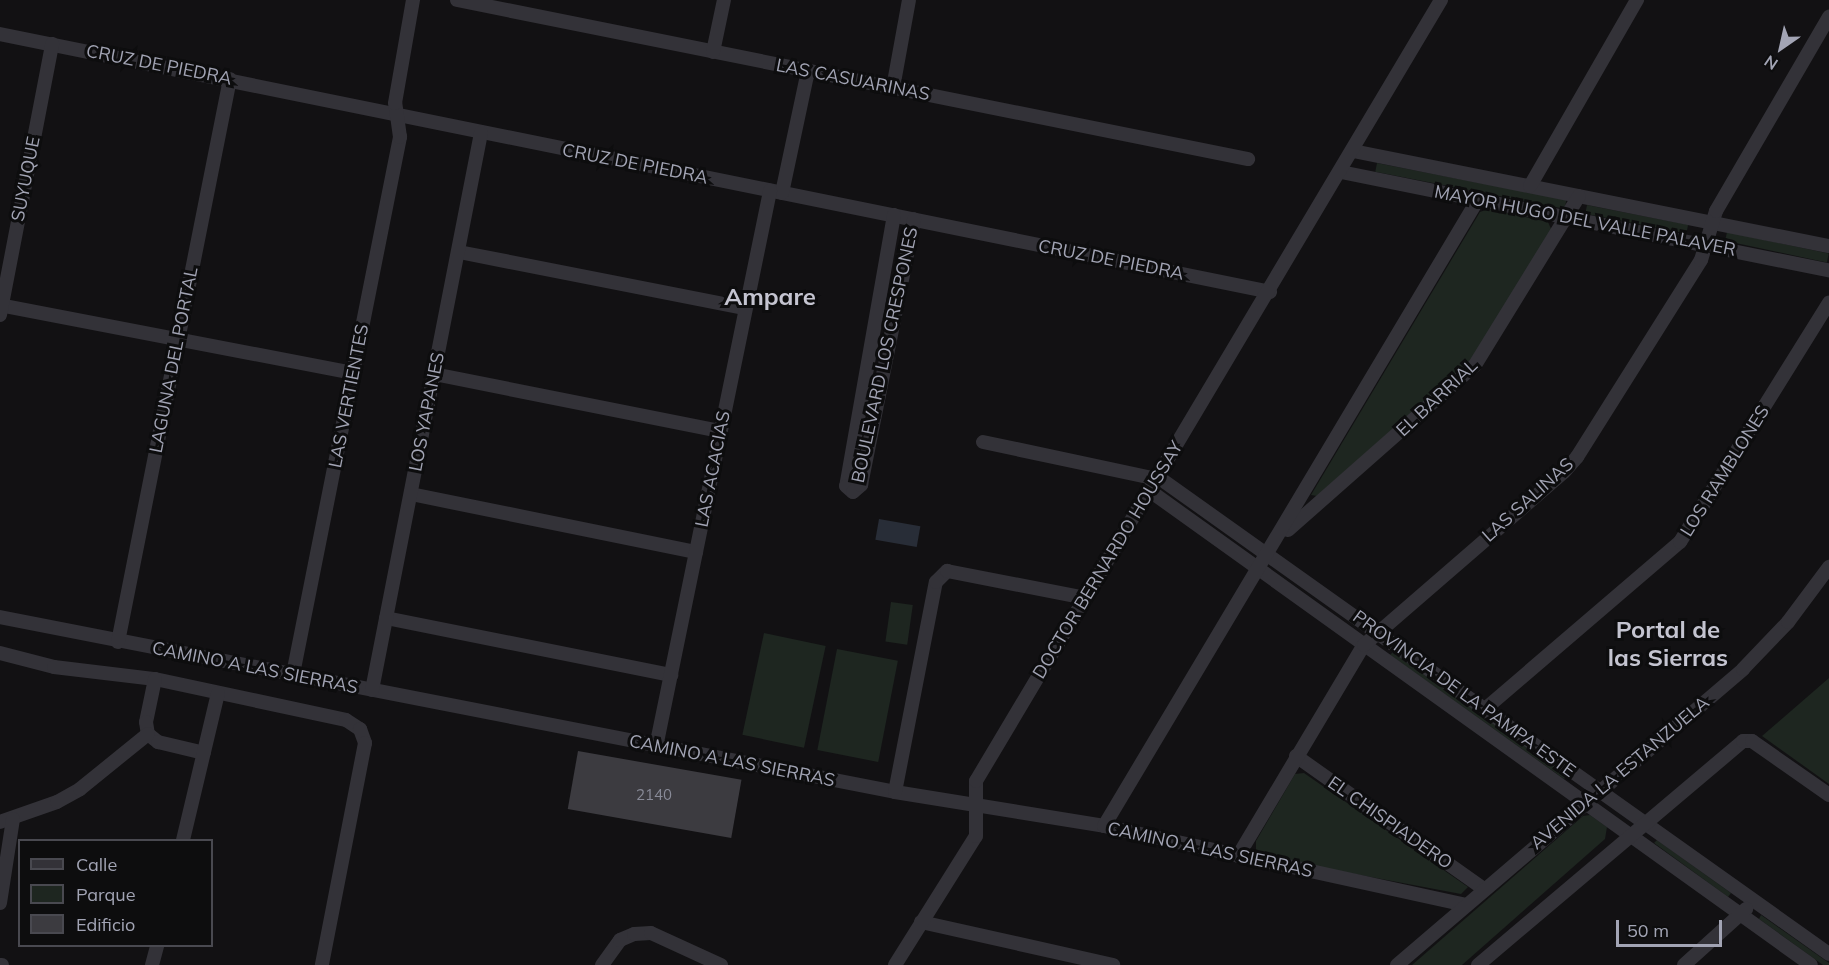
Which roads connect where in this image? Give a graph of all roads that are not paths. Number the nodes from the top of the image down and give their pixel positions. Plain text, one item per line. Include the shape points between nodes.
1 (413, 0) edge
2 (458, 0) edge
3 (724, 0) edge
4 (909, 0) edge
5 (1441, 0) edge
6 (1637, 0) edge
7 (1829, 17) edge
8 (0, 34) edge
9 (52, 44) junction
10 (713, 52) junction
11 (808, 71) junction
12 (230, 79) junction
13 (894, 88) junction
14 (398, 117) junction
15 (481, 133) junction
16 (1248, 159) dead end
17 (1347, 161) junction
18 (1530, 186) junction
19 (776, 192) junction
20 (1579, 196) junction
21 (1477, 201) junction
22 (894, 216) junction
23 (1567, 217) junction
24 (914, 219) junction
25 (1713, 224) junction
26 (1708, 245) junction
27 (1829, 246) edge
28 (459, 252) junction
29 (1829, 270) edge
30 (1270, 292) junction
31 (1829, 303) edge
32 (1, 308) edge
33 (745, 308) junction
34 (178, 339) junction
35 (353, 373) junction
36 (434, 374) junction
37 (720, 431) junction
38 (983, 442) dead end
39 (1155, 483) junction
40 (411, 494) junction
41 (1278, 538) junction
42 (696, 552) junction
43 (1267, 552) junction
44 (1257, 567) junction
45 (1829, 567) edge
46 (1086, 598) junction
47 (0, 617) edge
48 (386, 618) junction
49 (1376, 632) junction
50 (118, 642) junction
51 (1364, 645) junction
52 (0, 653) edge
53 (293, 674) junction
54 (671, 675) junction
55 (155, 679) junction
56 (372, 690) junction
57 (218, 693) junction
58 (1485, 709) junction
59 (148, 734) junction
60 (656, 747) junction
61 (204, 753) junction
62 (1296, 756) junction
63 (1598, 790) junction
64 (895, 792) junction
65 (1829, 795) edge
66 (1587, 801) junction
67 (978, 808) junction
68 (7, 821) edge
69 (1644, 822) junction
70 (1104, 826) junction
71 (1630, 833) junction
72 (183, 839) edge
73 (1238, 856) junction
74 (1484, 889) junction
75 (1753, 900) junction
76 (0, 903) edge
77 (1465, 904) junction
78 (1741, 915) junction
79 (921, 922) junction
80 (156, 947) edge
81 (1829, 954) edge
82 (152, 965) edge
83 (322, 965) edge
84 (602, 965) edge
85 (721, 965) edge
86 (895, 965) edge
87 (1113, 965) edge
88 (1397, 965) edge
89 (1478, 965) edge
90 (1684, 965) edge
91 (1811, 965) edge

1 - 14 street, LAS VERTIENTES via 395,103
2 - 10 street, LAS CASUARINAS
3 - 10 street
4 - 13 street
5 - 17 street, DOCTOR BERNARDO HOUSSAY
6 - 18 street
7 - 25 street, LAS SALINAS via 1716,211
8 - 9 street, CRUZ DE PIEDRA
9 - 12 street, CRUZ DE PIEDRA
9 - 32 street, SUYUQUE
10 - 11 street, LAS CASUARINAS
11 - 13 street, LAS CASUARINAS
11 - 19 street, LAS ACACIAS
12 - 14 street, CRUZ DE PIEDRA
12 - 34 street, LAGUNA DEL PORTAL
13 - 16 street, LAS CASUARINAS
14 - 15 street, CRUZ DE PIEDRA
14 - 35 street, LAS VERTIENTES via 400,137
15 - 19 street, CRUZ DE PIEDRA
15 - 28 street, LOS YAPANES
17 - 18 street, MAYOR HUGO DEL VALLE PALAVER
17 - 21 street, MAYOR HUGO DEL VALLE PALAVER
17 - 30 street, DOCTOR BERNARDO HOUSSAY
18 - 20 street, MAYOR HUGO DEL VALLE PALAVER
19 - 22 street, CRUZ DE PIEDRA
19 - 33 street, LAS ACACIAS
20 - 23 street, EL BARRIAL
20 - 25 street, MAYOR HUGO DEL VALLE PALAVER
21 - 23 street, MAYOR HUGO DEL VALLE PALAVER
21 - 41 street, EL BARRIAL
22 - 24 street, CRUZ DE PIEDRA
22 - 24 street, BOULEVARD LOS CRESPONES via 846,486 853,492 861,485
23 - 26 street, MAYOR HUGO DEL VALLE PALAVER
23 - 41 street, EL BARRIAL via 1475,365
24 - 30 street, CRUZ DE PIEDRA
25 - 26 street, LAS SALINAS
25 - 27 street, MAYOR HUGO DEL VALLE PALAVER
26 - 29 street, MAYOR HUGO DEL VALLE PALAVER
26 - 49 street, LAS SALINAS via 1564,472
28 - 33 street
28 - 36 street, LOS YAPANES
30 - 39 street, DOCTOR BERNARDO HOUSSAY
31 - 58 street, LOS RAMBLONES via 1680,542
32 - 34 street
33 - 37 street, LAS ACACIAS
34 - 35 street
34 - 50 street, LAGUNA DEL PORTAL
35 - 53 street, LAS VERTIENTES
36 - 37 street
36 - 40 street, LOS YAPANES
37 - 42 street, LAS ACACIAS
38 - 39 street, PROVINCIA DE LA PAMPA ESTE
39 - 43 street, PROVINCIA DE LA PAMPA ESTE
39 - 44 street, PROVINCIA DE LA PAMPA ESTE
39 - 46 street, DOCTOR BERNARDO HOUSSAY
40 - 42 street
40 - 48 street, LOS YAPANES
41 - 43 street, EL BARRIAL
42 - 54 street, LAS ACACIAS
43 - 44 street, EL BARRIAL
43 - 49 street, PROVINCIA DE LA PAMPA ESTE
44 - 51 street, PROVINCIA DE LA PAMPA ESTE
44 - 70 street, EL BARRIAL
45 - 63 street, AVENIDA LA ESTANZUELA via 1770,644
46 - 64 street via 947,571 936,582
46 - 67 street, DOCTOR BERNARDO HOUSSAY via 976,781
47 - 50 street, CAMINO A LAS SIERRAS
48 - 54 street
48 - 56 street, LOS YAPANES
49 - 51 street, LAS SALINAS
49 - 58 street, PROVINCIA DE LA PAMPA ESTE
50 - 53 street, CAMINO A LAS SIERRAS
51 - 62 street, LAS SALINAS
51 - 66 street, PROVINCIA DE LA PAMPA ESTE
52 - 55 street via 54,667
53 - 56 street, CAMINO A LAS SIERRAS
54 - 60 street, LAS ACACIAS
55 - 57 street
55 - 59 street via 146,722
56 - 60 street, CAMINO A LAS SIERRAS
57 - 61 street
57 - 83 street via 346,720 360,729 365,743
58 - 63 street, PROVINCIA DE LA PAMPA ESTE
59 - 61 street via 166,745
59 - 68 street via 80,789
60 - 64 street, CAMINO A LAS SIERRAS
61 - 72 street
62 - 73 street, LAS SALINAS
62 - 74 street, EL CHISPIADERO
63 - 66 street, AVENIDA LA ESTANZUELA
63 - 69 street, PROVINCIA DE LA PAMPA ESTE
64 - 67 street, CAMINO A LAS SIERRAS
65 - 69 street via 1752,741 1743,741
66 - 71 street, PROVINCIA DE LA PAMPA ESTE
66 - 74 street, AVENIDA LA ESTANZUELA
67 - 70 street, CAMINO A LAS SIERRAS
67 - 79 street, DOCTOR BERNARDO HOUSSAY via 976,836
68 - 76 street
69 - 71 street
69 - 75 street, PROVINCIA DE LA PAMPA ESTE
70 - 73 street, CAMINO A LAS SIERRAS
71 - 78 street, PROVINCIA DE LA PAMPA ESTE
71 - 89 street
73 - 77 street, CAMINO A LAS SIERRAS
74 - 77 street, AVENIDA LA ESTANZUELA
75 - 78 street
75 - 81 street, PROVINCIA DE LA PAMPA ESTE
77 - 88 street, AVENIDA LA ESTANZUELA
78 - 90 street
78 - 91 street, PROVINCIA DE LA PAMPA ESTE
79 - 86 street, DOCTOR BERNARDO HOUSSAY
79 - 87 street
80 - 82 street
84 - 85 street via 620,940 651,933

